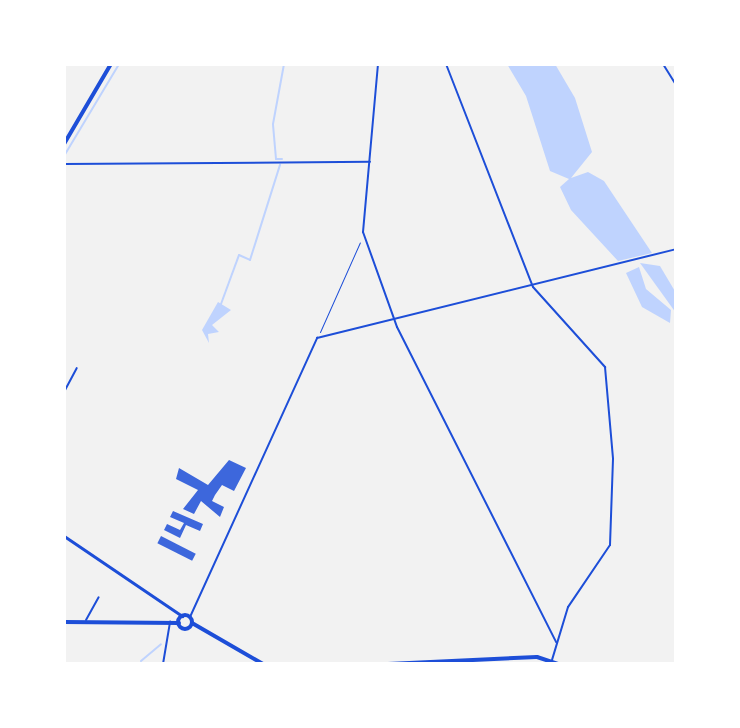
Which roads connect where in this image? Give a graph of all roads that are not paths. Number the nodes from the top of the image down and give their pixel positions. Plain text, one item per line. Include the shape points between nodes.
1 (111, 64) edge
2 (378, 64) edge
3 (446, 64) edge
4 (663, 64) edge
5 (676, 85) edge
6 (64, 144) edge
7 (370, 162) junction
8 (64, 164) edge
9 (676, 249) edge
10 (533, 287) junction
11 (394, 321) junction
12 (77, 368) dead end
13 (64, 392) edge
14 (64, 536) edge
15 (99, 597) dead end
16 (182, 616) junction
17 (190, 617) junction
18 (86, 620) junction
19 (170, 621) junction
20 (64, 622) edge
21 (179, 623) junction
22 (192, 623) junction
23 (556, 643) junction
24 (552, 660) junction
25 (163, 664) edge
26 (263, 664) edge
27 (388, 664) edge
28 (558, 664) edge

1 - 6 main road
2 - 7 street
3 - 10 street
4 - 5 street
7 - 8 street
7 - 11 street via 363,232
9 - 10 street
10 - 11 street
10 - 23 street via 605,367 612,434 610,545 568,607
11 - 17 street via 317,338
11 - 23 street
12 - 13 street
14 - 16 street
15 - 18 street
16 - 17 main road
16 - 21 main road
17 - 22 main road
18 - 19 main road
18 - 20 main road
19 - 21 main road
19 - 25 street
21 - 22 main road via 185,629
22 - 26 main road
23 - 24 street
24 - 27 main road
24 - 28 main road

